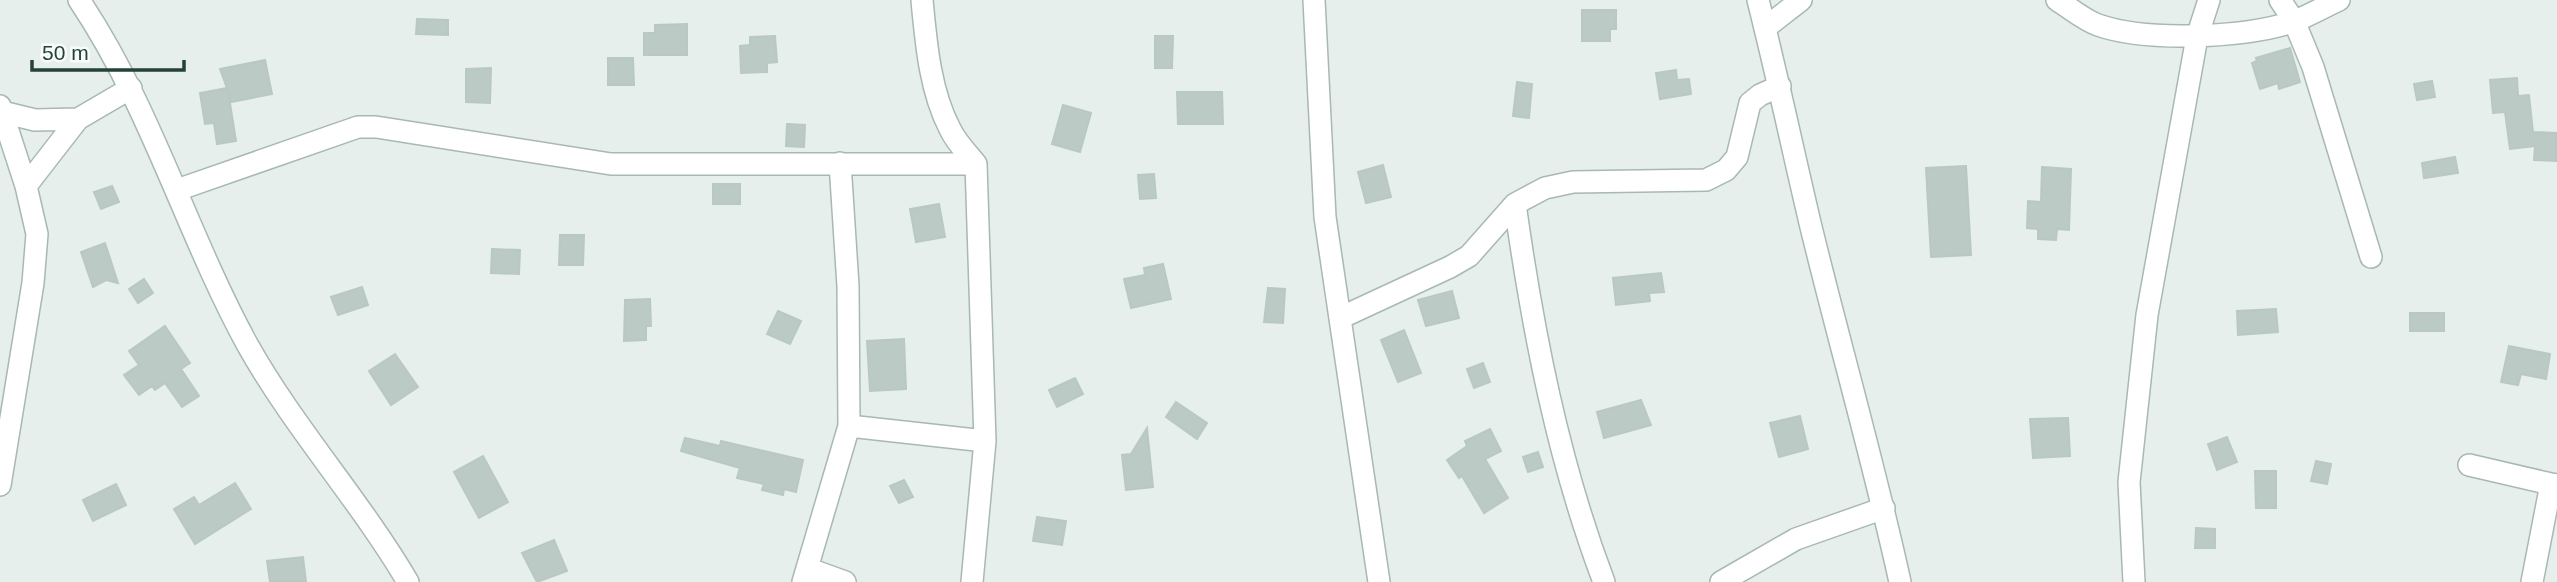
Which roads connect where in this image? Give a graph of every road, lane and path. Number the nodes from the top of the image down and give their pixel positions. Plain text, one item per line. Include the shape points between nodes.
1 (79, 0) edge
2 (922, 0) edge
3 (1314, 0) edge
4 (1758, 0) edge
5 (1801, 0) edge
6 (2057, 0) edge
7 (2209, 0) edge
8 (2280, 0) edge
9 (2339, 0) edge
10 (2294, 21) junction
11 (1765, 28) junction
12 (2197, 37) junction
13 (1780, 86) junction
14 (131, 88) junction
15 (1, 109) edge
16 (78, 119) junction
17 (840, 163) junction
18 (976, 164) junction
19 (26, 187) junction
20 (177, 190) junction
21 (1516, 204) junction
22 (2371, 257) dead end
23 (1340, 318) junction
24 (849, 426) junction
25 (985, 441) junction
26 (2, 452) edge
27 (2469, 465) dead end
28 (0, 485) edge
29 (2554, 485) edge
30 (1884, 508) junction
31 (806, 575) edge
32 (408, 582) edge
33 (845, 582) edge
34 (972, 582) edge
35 (1379, 582) edge
36 (1604, 582) edge
37 (1721, 582) edge
38 (1900, 582) edge
39 (2134, 582) edge
40 (2532, 582) edge

1 - 14 street
2 - 18 street via 941,110 951,132
3 - 23 street via 1325,217
4 - 11 street
5 - 11 street
6 - 12 street via 2095,24
7 - 12 street
8 - 10 street
9 - 10 street
10 - 12 street
10 - 22 street via 2313,67
11 - 13 street
12 - 39 street via 2147,315 2129,482
13 - 21 street via 1750,103 1737,157 1726,170 1706,180 1573,182 1545,188
13 - 30 street via 1811,227
14 - 16 street
14 - 20 street
15 - 16 street via 35,120
15 - 19 street
16 - 19 street
17 - 18 street
17 - 20 street via 611,164 358,127
17 - 24 street via 848,286
18 - 25 street
19 - 26 street via 37,234 36,255
20 - 32 street via 247,343 286,410
21 - 23 street via 1469,256
21 - 36 street via 1530,307 1559,434
23 - 35 street
24 - 25 street
24 - 31 street
25 - 34 street
26 - 28 street
27 - 29 street
29 - 40 street
30 - 37 street via 1796,539
30 - 38 street
31 - 33 street

